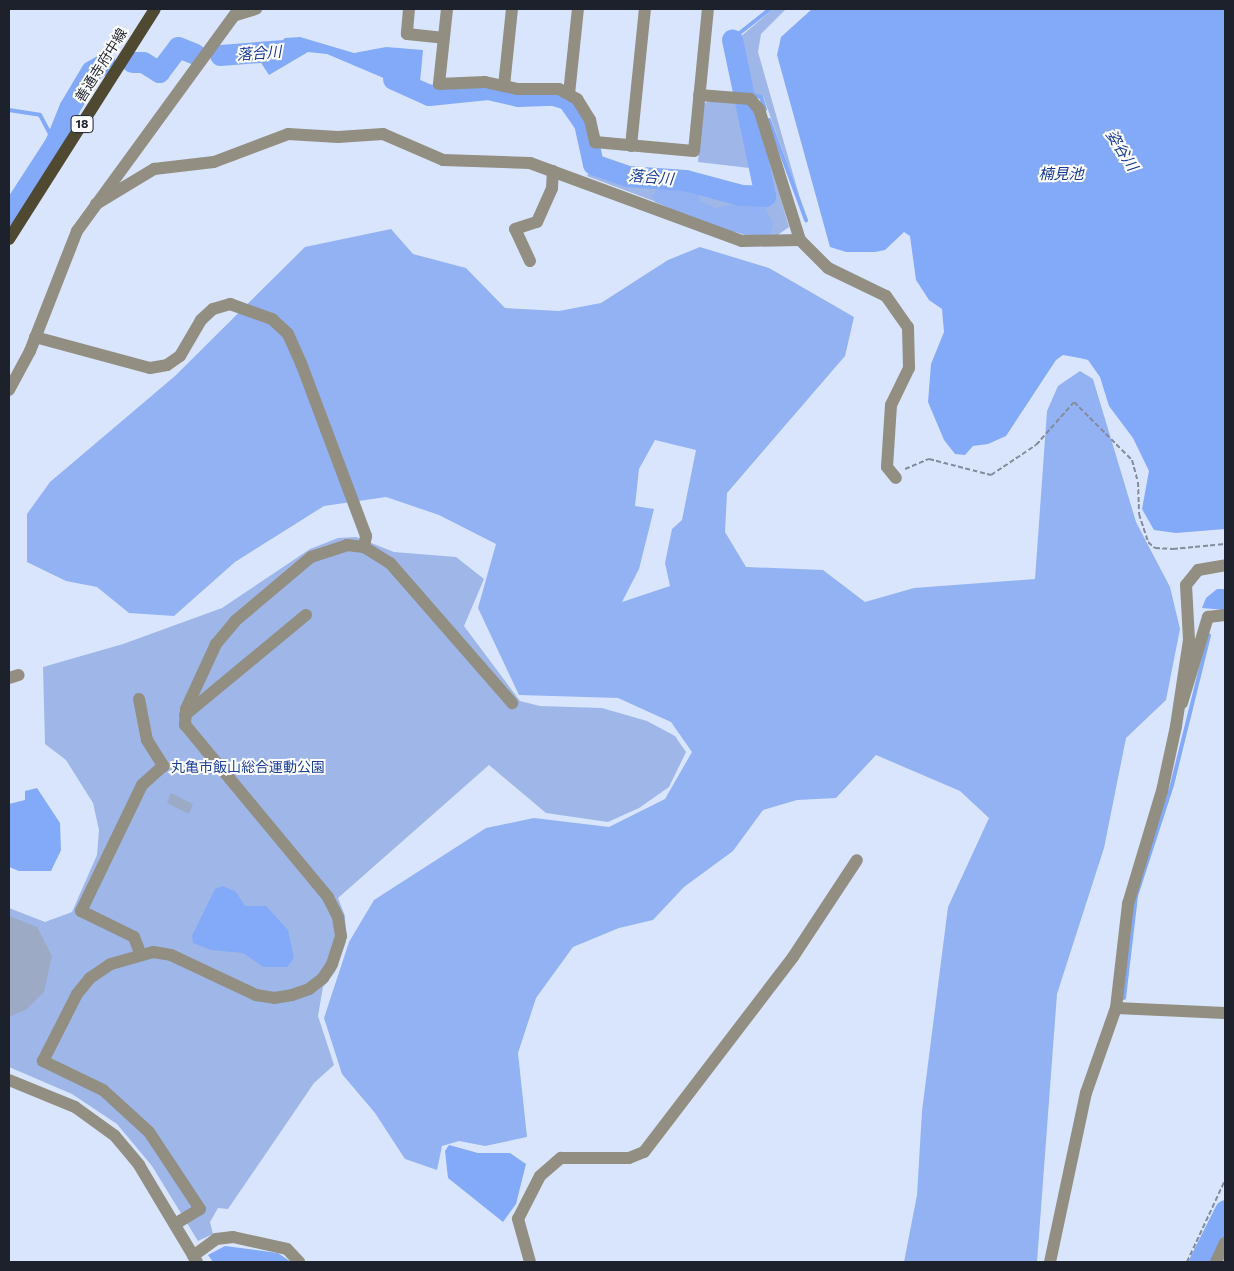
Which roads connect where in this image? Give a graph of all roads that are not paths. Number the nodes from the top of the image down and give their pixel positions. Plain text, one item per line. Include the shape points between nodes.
1 (155, 9) edge
2 (256, 9) edge
3 (409, 9) edge
4 (447, 9) edge
5 (512, 9) edge
6 (578, 9) edge
7 (645, 9) edge
8 (708, 9) edge
9 (237, 12) edge
10 (444, 38) junction
11 (504, 86) junction
12 (569, 94) junction
13 (699, 95) junction
14 (631, 146) junction
15 (553, 171) junction
16 (96, 204) junction
17 (9, 239) edge
18 (800, 240) junction
19 (530, 261) dead end
20 (35, 336) junction
21 (9, 390) edge
22 (896, 478) road end
23 (364, 548) junction
24 (1225, 565) edge
25 (306, 615) dead end
26 (1225, 616) edge
27 (139, 699) dead end
28 (512, 703) dead end
29 (1177, 715) junction
30 (185, 716) junction
31 (857, 860) dead end
32 (141, 955) junction
33 (1116, 1008) junction
34 (1225, 1012) edge
35 (9, 1080) edge
36 (175, 1224) junction
37 (1225, 1243) edge
38 (195, 1259) edge
39 (299, 1262) edge
40 (530, 1262) edge
41 (1050, 1262) edge
42 (1216, 1262) edge

1 - 17 main road, 善通寺府中線 / 18
2 - 9 street
3 - 10 street via 407,34
4 - 10 street
5 - 11 street
6 - 12 street
7 - 14 street
8 - 13 street
9 - 16 street
10 - 11 street via 439,84 485,82
11 - 12 street via 559,89
12 - 14 street via 577,99 590,120 595,142
13 - 14 street via 694,151
13 - 18 street via 750,100 759,109
15 - 16 street via 530,163 443,160 383,134 338,137 288,134 214,162 154,168
15 - 18 street via 717,234 758,243
15 - 19 street via 552,188 537,222 515,229
16 - 20 street via 77,231
18 - 22 street via 828,268 886,296 908,326 909,368 891,405 887,467
20 - 21 street
20 - 23 street via 150,368 167,365 180,356 201,320 213,309 230,304 272,319 288,334 301,363 366,536
23 - 28 street via 390,563
23 - 30 street via 347,546 312,557 235,621 216,644
24 - 29 street via 1198,570 1186,585 1189,640
25 - 30 street
26 - 29 street via 1208,617
27 - 32 street via 147,740 163,766 142,785 81,911 134,937
29 - 33 street via 1162,791 1128,904
30 - 32 street via 185,725 197,742 328,897 338,917 341,936 332,964 323,978 309,989 274,998 256,995 171,955 153,952
31 - 40 street via 793,957 644,1152 630,1158 561,1158 540,1176 518,1219
32 - 36 street via 111,964 90,978 77,994 43,1061 103,1090 149,1132 200,1209
33 - 34 street
33 - 41 street via 1086,1093
35 - 36 street via 76,1107 103,1125 139,1165
36 - 38 street
37 - 42 street
38 - 39 street via 216,1239 234,1237 287,1249

